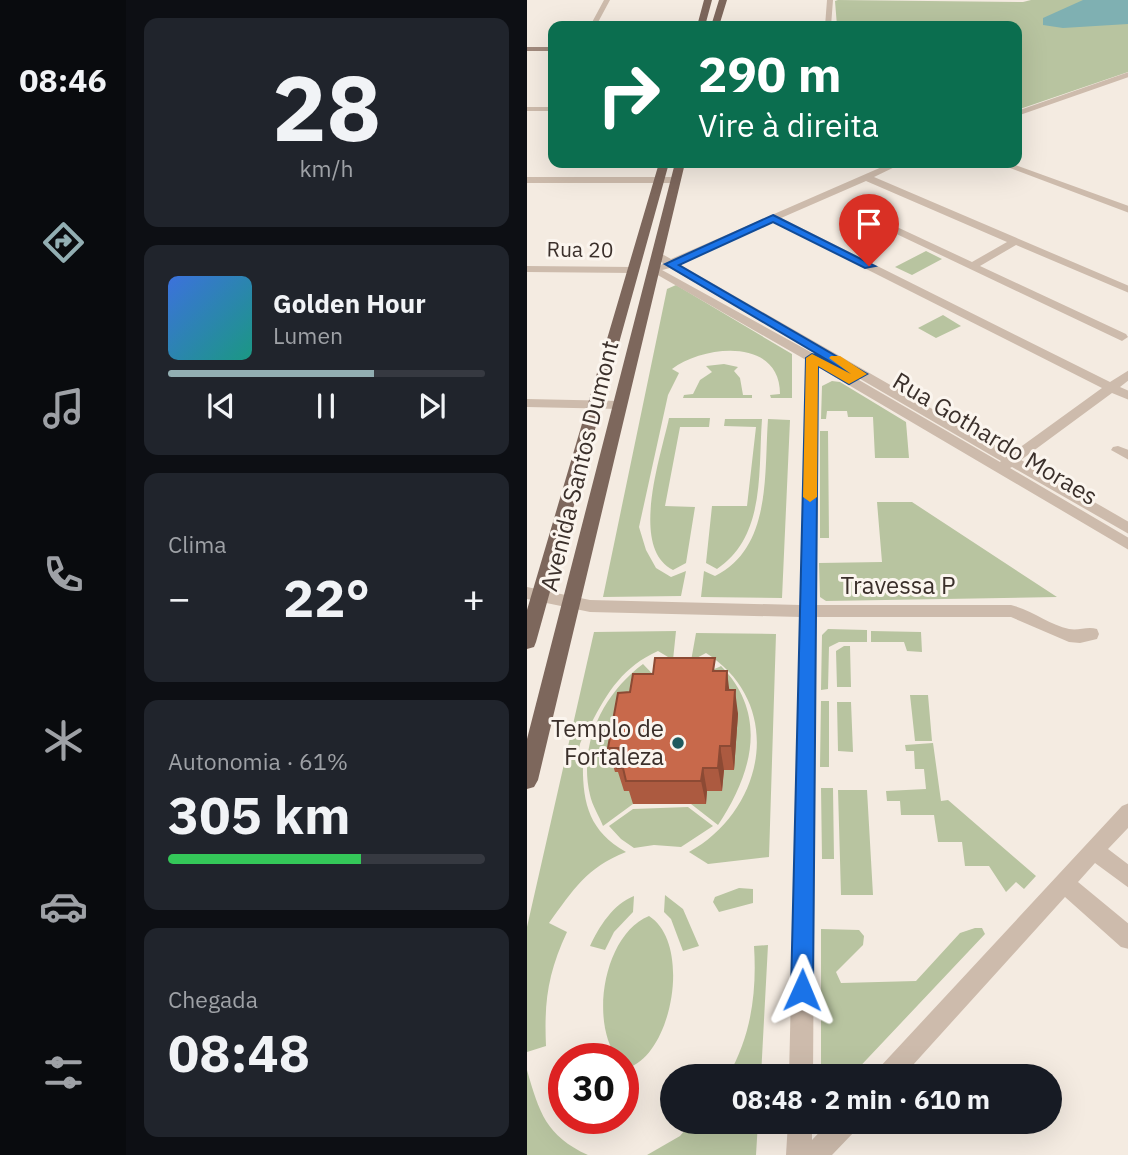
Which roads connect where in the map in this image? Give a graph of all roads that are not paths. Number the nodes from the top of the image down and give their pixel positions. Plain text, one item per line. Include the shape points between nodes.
1 (607, 0) edge
2 (708, 0) edge
3 (723, 0) edge
4 (830, 0) edge
5 (596, 21) edge
6 (702, 21) edge
7 (717, 21) edge
8 (828, 21) edge
9 (527, 49) edge
10 (548, 49) edge
11 (1128, 74) edge
12 (548, 107) edge
13 (527, 109) edge
14 (1022, 112) edge
15 (662, 168) edge
16 (679, 168) edge
17 (887, 168) edge
18 (1015, 168) edge
19 (866, 177) junction
20 (527, 180) edge
21 (659, 180) junction
22 (676, 180) junction
23 (851, 209) dead end
24 (1128, 210) edge
25 (773, 218) junction
26 (1016, 241) junction
27 (658, 256) junction
28 (671, 264) junction
29 (972, 266) junction
30 (527, 269) edge
31 (633, 270) junction
32 (654, 270) junction
33 (1128, 290) edge
34 (743, 305) junction
35 (729, 311) junction
36 (618, 327) junction
37 (640, 327) junction
38 (782, 334) junction
39 (1122, 337) dead end
40 (613, 342) junction
41 (636, 343) junction
42 (812, 358) junction
43 (1128, 374) edge
44 (855, 377) junction
45 (1110, 387) junction
46 (1128, 396) edge
47 (527, 403) edge
48 (596, 405) junction
49 (620, 405) junction
50 (1006, 465) junction
51 (1128, 529) edge
52 (1128, 545) edge
53 (534, 593) edge
54 (572, 605) junction
55 (808, 611) junction
56 (1091, 634) dead end
57 (527, 642) edge
58 (527, 780) edge
59 (1128, 812) edge
60 (1095, 851) junction
61 (1128, 878) edge
62 (1064, 883) junction
63 (1128, 939) edge
64 (801, 1064) edge
65 (898, 1064) edge
66 (800, 1134) edge
67 (834, 1134) edge
68 (799, 1155) edge
69 (815, 1155) edge

1 - 5 street
2 - 6 main road
3 - 7 main road
4 - 8 street
9 - 10 street
11 - 14 street
12 - 13 street
15 - 21 main road, Avenida Santos Dumont
16 - 22 main road, Avenida Santos Dumont
17 - 19 street
18 - 24 street
19 - 25 street
19 - 26 street
20 - 21 street
21 - 22 street
21 - 31 main road, Avenida Santos Dumont
22 - 27 main road, Avenida Santos Dumont
23 - 29 street
25 - 28 street
25 - 45 street
26 - 29 street
26 - 33 street
27 - 28 street, Rua Gothardo Moraes
27 - 32 main road, Avenida Santos Dumont
28 - 32 street
28 - 34 street, Rua Gothardo Moraes
29 - 39 street
30 - 31 street, Rua 20
31 - 36 main road, Avenida Santos Dumont
32 - 35 street, Rua Gothardo Moraes
32 - 37 main road, Avenida Santos Dumont
34 - 35 street
34 - 38 street, Rua Gothardo Moraes
35 - 38 street, Rua Gothardo Moraes
36 - 37 main road
36 - 40 main road, Avenida Santos Dumont
37 - 41 main road, Avenida Santos Dumont
38 - 42 street, Rua Gothardo Moraes
38 - 44 street, Rua Gothardo Moraes
40 - 41 main road
40 - 48 main road, Avenida Santos Dumont
41 - 49 main road, Avenida Santos Dumont
42 - 44 street, Rua Gothardo Moraes
42 - 55 street
43 - 45 street
44 - 50 street, Rua Gothardo Moraes
45 - 46 street
45 - 50 street
47 - 48 street
48 - 49 street
48 - 53 main road, Avenida Santos Dumont
49 - 54 main road, Avenida Santos Dumont
50 - 51 street, Rua Gothardo Moraes
50 - 52 street, Rua Gothardo Moraes
53 - 54 street, Travessa P
53 - 57 main road, Avenida Santos Dumont
54 - 55 street, Travessa P
54 - 58 main road, Avenida Santos Dumont
55 - 56 street, Travessa P via 1011,611 1025,613 1063,635
55 - 64 street
59 - 60 street
60 - 61 street
60 - 62 street
62 - 63 street
62 - 65 street
66 - 68 street
67 - 69 street

